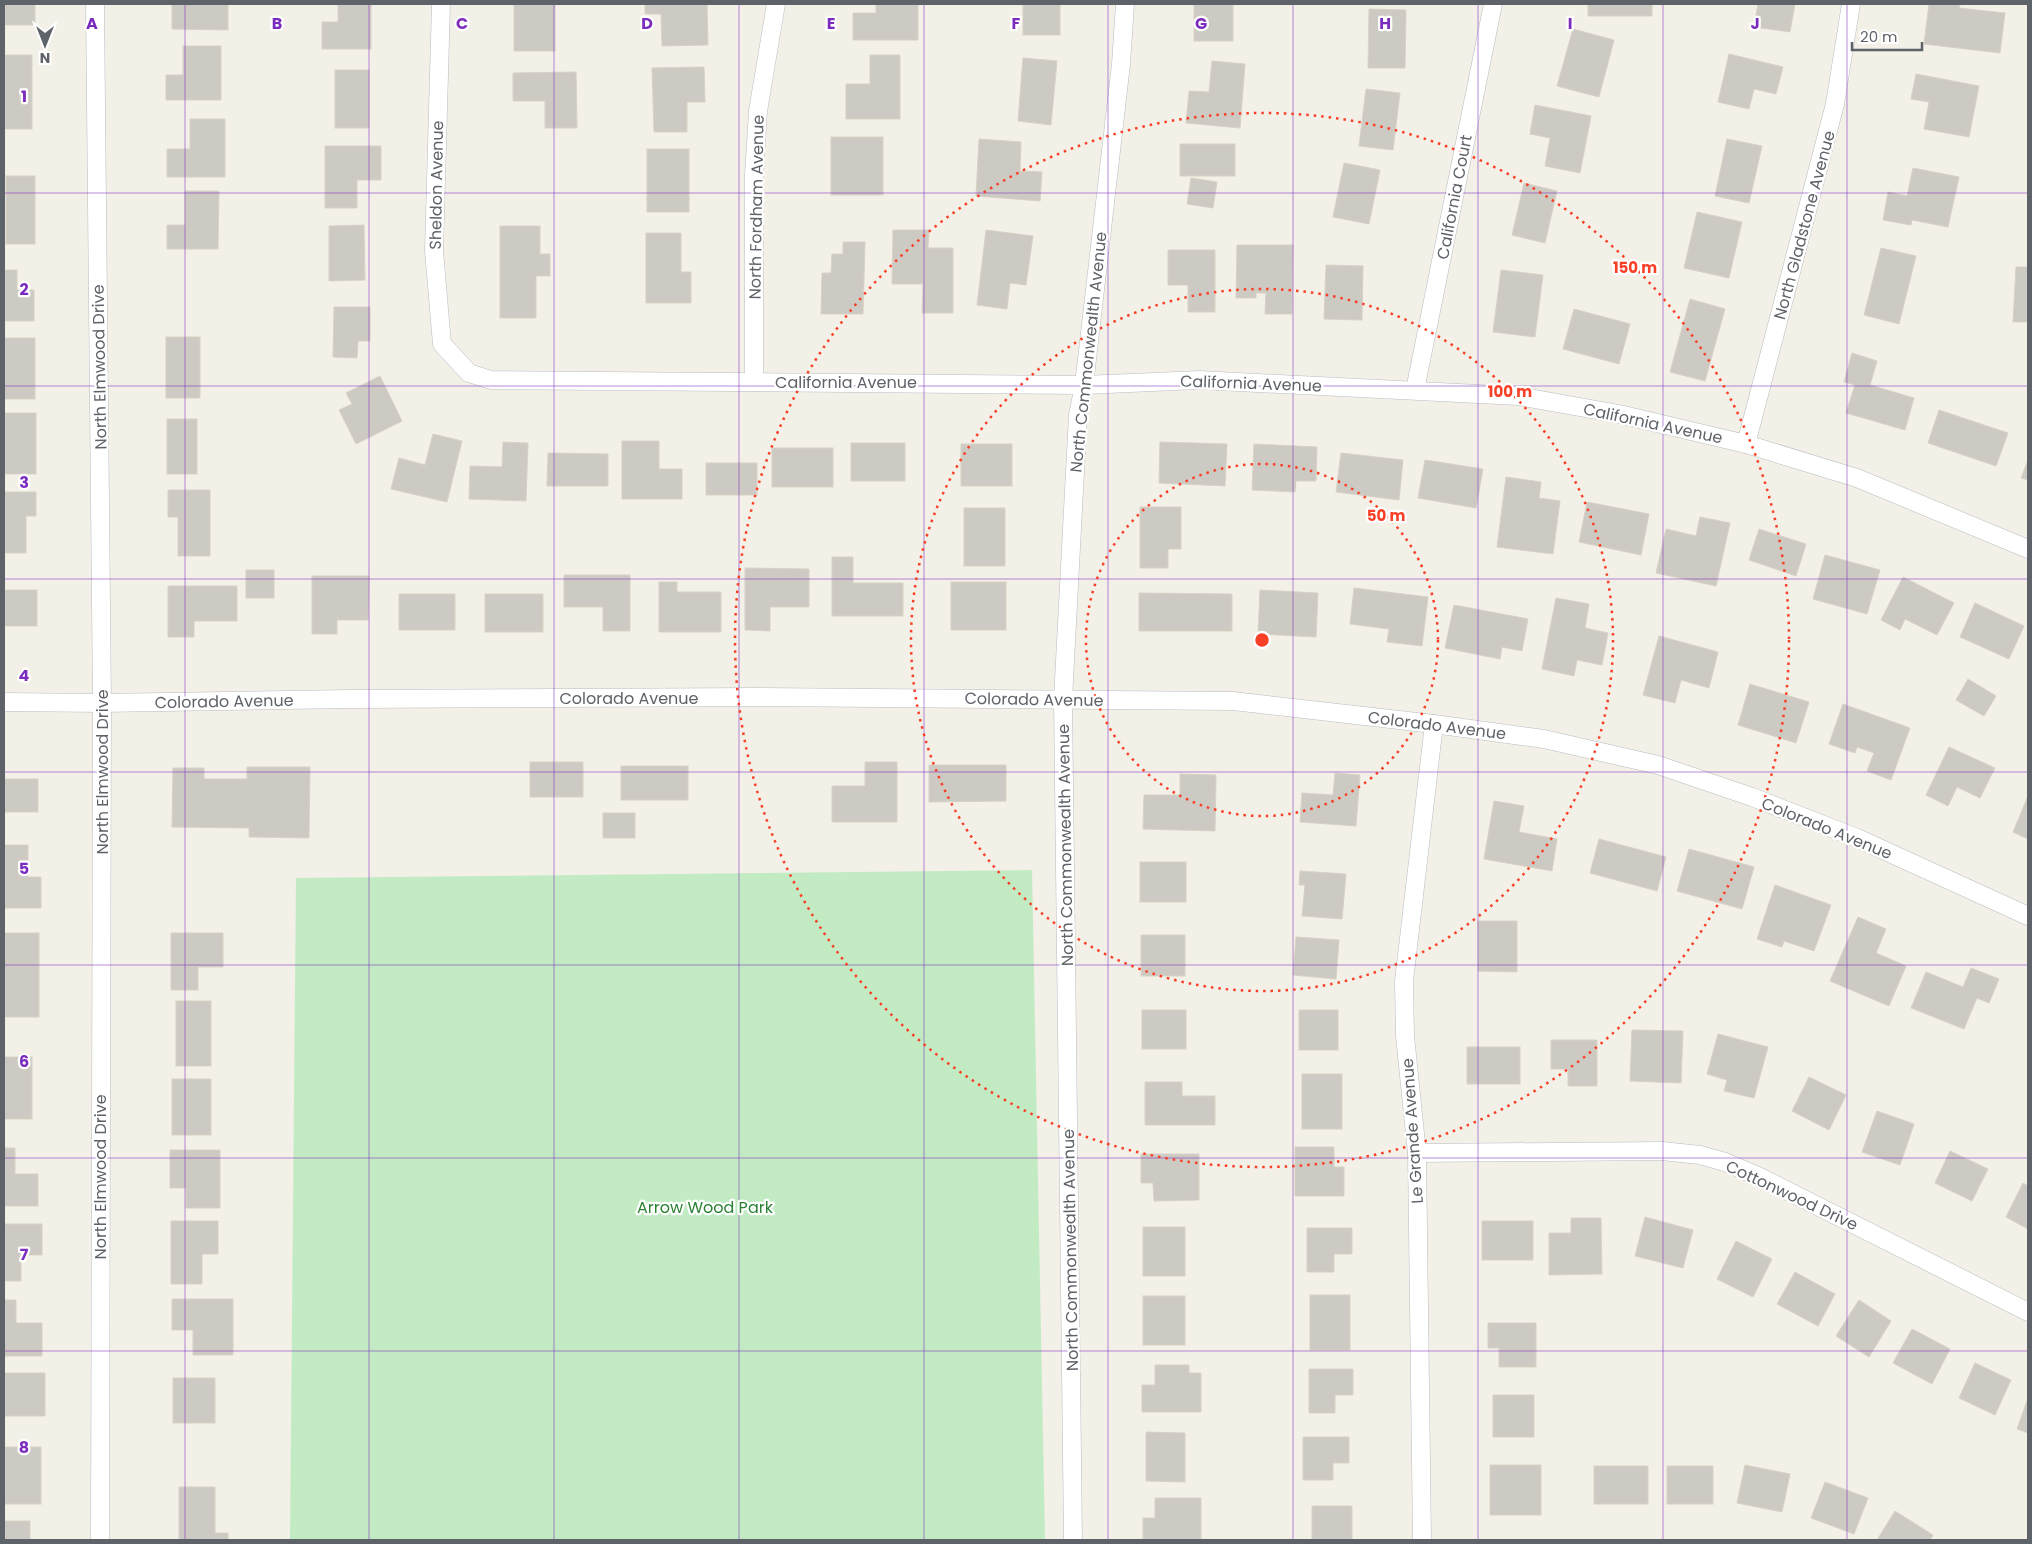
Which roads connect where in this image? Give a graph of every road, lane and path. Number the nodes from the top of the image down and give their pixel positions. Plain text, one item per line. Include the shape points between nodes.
1 (95, 4) edge
2 (441, 4) edge
3 (776, 4) edge
4 (1125, 4) edge
5 (1493, 4) edge
6 (1851, 4) edge
7 (456, 360) joint
8 (754, 382) junction
9 (1084, 385) junction
10 (1415, 390) junction
11 (1746, 444) junction
12 (2028, 548) edge
13 (1063, 699) junction
14 (4, 702) edge
15 (102, 703) junction
16 (1434, 724) junction
17 (2028, 916) edge
18 (1417, 1153) junction
19 (2028, 1312) edge
20 (100, 1540) edge
21 (1073, 1540) edge
22 (1422, 1540) edge

1 - 15 street, North Elmwood Drive
2 - 7 street, Sheldon Avenue via 434,251 442,344
3 - 8 street, North Fordham Avenue via 758,111 754,175
4 - 9 street, North Commonwealth Avenue
5 - 10 street, California Court
6 - 11 street, North Gladstone Avenue via 1835,104
7 - 8 street, California Avenue via 469,373 491,380
8 - 9 street, California Avenue
9 - 10 street, California Avenue via 1199,380
9 - 13 street, North Commonwealth Avenue via 1078,415
10 - 11 street, California Avenue via 1518,396 1619,414
11 - 12 street, California Avenue via 1857,478
13 - 15 street, Colorado Avenue via 461,698
13 - 16 street, Colorado Avenue via 1233,701
13 - 21 street, North Commonwealth Avenue
14 - 15 street, Colorado Avenue
15 - 20 street, North Elmwood Drive
16 - 17 street, Colorado Avenue via 1544,739 1658,765 1752,796 1857,838
16 - 18 street, Le Grande Avenue via 1404,981 1405,1036
18 - 19 street, Cottonwood Drive via 1662,1152 1700,1155 1725,1162 1785,1189
18 - 22 street, Le Grande Avenue

